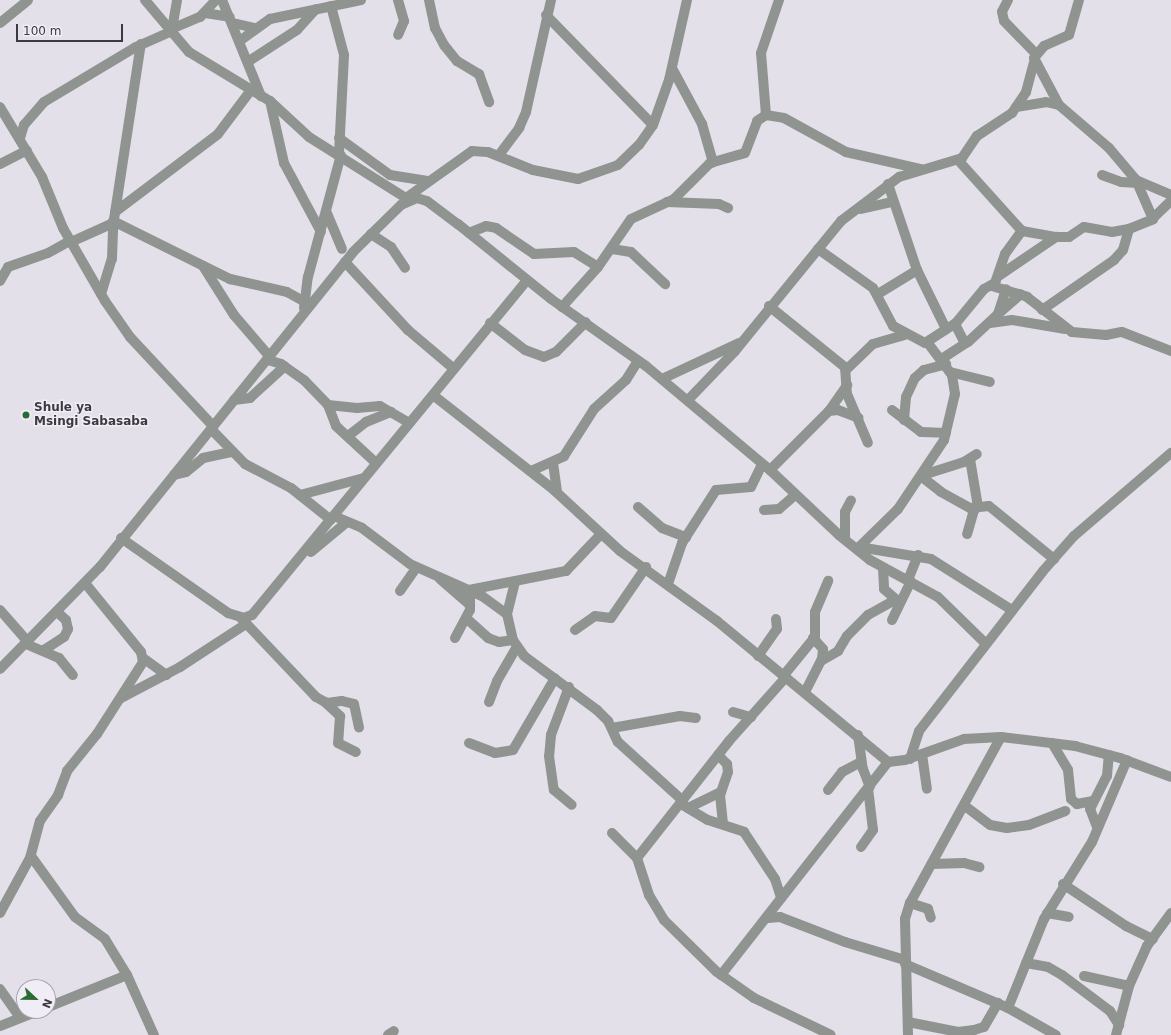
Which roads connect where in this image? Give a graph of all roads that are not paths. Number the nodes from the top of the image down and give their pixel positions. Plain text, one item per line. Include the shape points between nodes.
1 (28, 0) edge
2 (145, 0) edge
3 (177, 0) edge
4 (361, 0) edge
5 (398, 0) edge
6 (429, 0) edge
7 (551, 0) edge
8 (687, 0) edge
9 (779, 0) edge
10 (1008, 0) edge
11 (1079, 0) edge
12 (216, 4) edge
13 (331, 6) junction
14 (316, 9) junction
15 (546, 15) junction
16 (231, 20) junction
17 (0, 23) edge
18 (255, 28) junction
19 (170, 31) junction
20 (398, 35) dead end
21 (241, 40) junction
22 (141, 44) junction
23 (1035, 58) junction
24 (249, 61) junction
25 (672, 68) junction
26 (251, 90) junction
27 (261, 96) junction
28 (270, 101) junction
29 (489, 102) dead end
30 (1058, 105) junction
31 (0, 107) edge
32 (1016, 107) junction
33 (766, 115) junction
34 (653, 125) junction
35 (20, 138) junction
36 (340, 138) junction
37 (27, 150) junction
38 (340, 155) junction
39 (499, 156) junction
40 (958, 160) junction
41 (713, 162) junction
42 (0, 164) edge
43 (923, 169) junction
44 (1102, 175) dead end
45 (428, 181) junction
46 (1137, 182) junction
47 (888, 184) junction
48 (1171, 195) edge
49 (408, 199) junction
50 (1171, 201) edge
51 (667, 202) junction
52 (892, 202) junction
53 (728, 208) dead end
54 (859, 209) junction
55 (326, 210) junction
56 (114, 219) junction
57 (1153, 219) junction
58 (1129, 229) junction
59 (1022, 231) junction
60 (321, 233) junction
61 (469, 233) junction
62 (371, 234) junction
63 (1056, 237) junction
64 (71, 241) junction
65 (342, 249) junction
66 (612, 249) junction
67 (818, 249) junction
68 (346, 260) junction
69 (202, 266) junction
70 (598, 267) junction
71 (405, 268) dead end
72 (917, 270) junction
73 (1000, 276) junction
74 (526, 280) junction
75 (0, 281) edge
76 (665, 284) dead end
77 (992, 286) junction
78 (1006, 289) junction
79 (101, 294) junction
80 (878, 294) junction
81 (1021, 294) junction
82 (769, 306) junction
83 (304, 307) junction
84 (562, 307) junction
85 (1042, 310) junction
86 (998, 314) junction
87 (586, 322) junction
88 (490, 323) junction
89 (990, 323) junction
90 (951, 326) junction
91 (1065, 329) junction
92 (905, 334) junction
93 (741, 342) junction
94 (927, 342) junction
95 (965, 344) junction
96 (1171, 351) edge
97 (269, 359) junction
98 (638, 361) junction
99 (946, 365) junction
100 (285, 366) junction
101 (453, 368) junction
102 (847, 369) junction
103 (662, 379) junction
104 (990, 382) dead end
105 (847, 385) junction
106 (433, 395) junction
107 (234, 400) junction
108 (688, 400) junction
109 (328, 405) junction
110 (892, 410) dead end
111 (391, 412) junction
112 (828, 412) junction
113 (859, 418) junction
114 (904, 420) junction
115 (409, 423) junction
116 (212, 428) junction
117 (946, 433) junction
118 (348, 436) junction
119 (221, 438) junction
120 (202, 440) junction
121 (868, 443) dead end
122 (232, 452) junction
123 (1171, 453) edge
124 (376, 463) junction
125 (552, 464) junction
126 (766, 467) junction
127 (531, 471) junction
128 (174, 475) junction
129 (923, 476) junction
130 (364, 478) junction
131 (557, 492) junction
132 (300, 495) junction
133 (795, 495) junction
134 (851, 500) dead end
135 (638, 507) dead end
136 (974, 507) junction
137 (764, 510) dead end
138 (332, 518) junction
139 (347, 522) junction
140 (601, 534) junction
141 (967, 534) dead end
142 (686, 537) junction
143 (121, 538) junction
144 (845, 539) junction
145 (858, 548) junction
146 (304, 555) junction
147 (918, 555) junction
148 (1054, 559) junction
149 (417, 566) junction
150 (646, 567) junction
151 (883, 568) junction
152 (438, 576) junction
153 (909, 580) junction
154 (516, 581) junction
155 (828, 581) dead end
156 (85, 583) junction
157 (668, 584) junction
158 (470, 590) junction
159 (400, 592) dead end
160 (897, 601) junction
161 (470, 605) junction
162 (0, 610) edge
163 (1012, 610) junction
164 (57, 612) junction
165 (507, 614) junction
166 (466, 618) junction
167 (776, 619) dead end
168 (892, 620) dead end
169 (243, 621) junction
170 (575, 630) dead end
171 (455, 638) dead end
172 (813, 638) junction
173 (27, 643) junction
174 (985, 643) junction
175 (515, 644) junction
176 (44, 650) junction
177 (758, 656) junction
178 (143, 658) junction
179 (821, 661) junction
180 (0, 669) edge
181 (73, 675) dead end
182 (166, 675) junction
183 (785, 676) junction
184 (555, 678) junction
185 (569, 687) junction
186 (805, 692) junction
187 (120, 698) junction
188 (325, 702) junction
189 (489, 702) dead end
190 (732, 712) dead end
191 (751, 717) junction
192 (696, 718) dead end
193 (359, 727) dead end
194 (612, 728) junction
195 (858, 735) junction
196 (1001, 737) junction
197 (469, 743) dead end
198 (1052, 743) junction
199 (356, 752) dead end
200 (922, 754) junction
201 (718, 755) junction
202 (1109, 755) junction
203 (910, 759) junction
204 (1127, 760) junction
205 (861, 762) junction
206 (888, 762) junction
207 (1171, 777) edge
208 (869, 787) junction
209 (927, 789) dead end
210 (828, 790) dead end
211 (721, 792) junction
212 (1092, 801) junction
213 (684, 804) junction
214 (572, 805) dead end
215 (965, 806) junction
216 (1066, 811) dead end
217 (723, 824) junction
218 (1098, 827) junction
219 (612, 833) dead end
220 (861, 847) dead end
221 (31, 856) junction
222 (637, 858) junction
223 (932, 864) junction
224 (979, 867) dead end
225 (1063, 884) junction
226 (781, 898) junction
227 (910, 903) junction
228 (0, 913) edge
229 (1047, 913) junction
230 (1171, 913) edge
231 (1069, 917) dead end
232 (768, 918) junction
233 (931, 918) dead end
234 (1153, 939) junction
235 (905, 962) junction
236 (1026, 963) junction
237 (127, 975) junction
238 (721, 975) junction
239 (1084, 976) dead end
240 (1129, 986) junction
241 (0, 989) edge
242 (56, 1004) edge
243 (998, 1004) junction
244 (1008, 1008) junction
245 (16, 1012) edge
246 (18, 1019) edge
247 (908, 1022) junction
248 (0, 1026) edge
249 (1118, 1030) edge
250 (1052, 1034) edge
251 (154, 1035) edge
252 (830, 1035) edge
253 (908, 1035) edge

1 - 17 street
2 - 19 street
3 - 19 street
4 - 13 street
5 - 20 street via 404,21
6 - 29 street via 435,28 444,45 458,60 479,74
7 - 15 street
8 - 25 street
9 - 33 street via 761,53
10 - 23 street via 1002,12 1004,20
11 - 23 street via 1069,36 1044,46
12 - 16 street
12 - 16 street
12 - 19 street
13 - 14 street
13 - 36 street via 344,55
14 - 18 street via 270,19
14 - 24 street via 297,30
15 - 34 street
15 - 39 street via 526,112 519,128
16 - 18 street
16 - 21 street
18 - 21 street
19 - 22 street
19 - 26 street via 189,52
21 - 24 street
22 - 35 street via 44,102 24,125
22 - 56 street
23 - 30 street
23 - 32 street via 1026,92
24 - 27 street
25 - 34 street
25 - 41 street via 702,124
26 - 27 street
26 - 56 street via 218,134
27 - 28 street
28 - 38 street via 309,137
28 - 60 street via 284,163
30 - 32 street via 1046,102
30 - 46 street via 1108,148
31 - 35 street
32 - 40 street via 1001,122 978,136
33 - 41 street via 757,121 746,153
33 - 43 street via 784,118 846,152
34 - 39 street via 639,145 618,165 589,177 578,178 539,171
35 - 37 street
36 - 38 street
36 - 45 street via 390,175
37 - 42 street
37 - 64 street
38 - 49 street
38 - 55 street
39 - 45 street via 480,150 467,152
40 - 43 street
40 - 59 street
41 - 51 street
43 - 47 street
44 - 46 street via 1121,182
45 - 49 street
46 - 48 street
46 - 57 street
47 - 52 street
47 - 54 street
49 - 61 street via 427,201
49 - 62 street
50 - 57 street
51 - 53 street via 718,204
51 - 66 street via 636,214
52 - 54 street
52 - 72 street
54 - 67 street via 841,221
55 - 60 street
55 - 65 street
56 - 64 street
56 - 69 street
56 - 79 street via 112,259
57 - 58 street
58 - 63 street via 1112,232 1084,227 1069,237
58 - 85 street via 1123,250 1114,260
59 - 63 street
59 - 73 street via 1004,254
60 - 65 street
60 - 83 street
61 - 70 street via 486,226 496,228 534,254 574,252
61 - 74 street
62 - 68 street
62 - 71 street via 391,247
63 - 73 street
64 - 75 street via 48,253 8,267
64 - 79 street
65 - 68 street
66 - 70 street
66 - 76 street via 632,252
67 - 80 street via 858,274
67 - 82 street
68 - 83 street
68 - 101 street via 408,330
69 - 83 street via 238,282 287,292
69 - 97 street via 234,315
70 - 84 street
72 - 80 street
72 - 90 street
73 - 77 street
74 - 84 street
74 - 88 street
77 - 78 street
77 - 90 street via 984,289
78 - 81 street
78 - 86 street
79 - 116 street via 130,337
80 - 92 street via 888,318
81 - 85 street
81 - 86 street
82 - 93 street
82 - 102 street
83 - 97 street
84 - 87 street
85 - 91 street
86 - 89 street
87 - 88 street via 556,352 544,357 525,350
87 - 98 street
88 - 101 street
89 - 91 street via 1012,320
89 - 95 street
90 - 94 street
90 - 95 street
91 - 96 street via 1094,334 1122,332
92 - 94 street
92 - 102 street via 873,344
93 - 103 street
93 - 108 street
94 - 99 street
95 - 99 street
97 - 100 street
97 - 107 street
98 - 103 street
98 - 125 street via 626,380 583,424 570,449
99 - 104 street
99 - 114 street via 924,370 914,378 906,397
99 - 117 street via 955,394
100 - 107 street via 250,398
100 - 109 street
101 - 106 street
102 - 105 street
103 - 108 street
105 - 112 street
105 - 113 street via 850,401
106 - 115 street
106 - 127 street
107 - 116 street
108 - 126 street
109 - 111 street via 357,408 380,406
109 - 118 street via 336,426
110 - 114 street
111 - 115 street
111 - 118 street via 366,422
112 - 113 street via 838,410
112 - 126 street
113 - 121 street
114 - 117 street via 921,432
115 - 124 street
116 - 119 street
116 - 120 street
117 - 129 street
118 - 124 street
119 - 120 street
119 - 122 street
120 - 128 street
122 - 128 street via 203,458 186,472
122 - 132 street via 245,464
123 - 148 street via 1074,536
124 - 130 street
125 - 127 street
125 - 131 street
126 - 133 street
126 - 142 street via 751,487 716,490
127 - 131 street
128 - 143 street
129 - 136 street via 936,489
129 - 136 street via 973,456
129 - 145 street via 898,509
130 - 132 street
130 - 138 street
131 - 140 street
132 - 138 street
133 - 137 street via 779,509
133 - 144 street
134 - 144 street via 845,512
135 - 142 street via 662,528
136 - 141 street via 975,514
136 - 148 street via 989,506
138 - 139 street
138 - 146 street
139 - 146 street
139 - 149 street
140 - 150 street
140 - 154 street via 566,572
142 - 157 street via 675,557
143 - 156 street
143 - 169 street via 202,597
144 - 145 street
145 - 147 street
145 - 151 street
146 - 169 street via 252,615
147 - 153 street
147 - 163 street via 960,575
148 - 163 street
149 - 152 street
149 - 159 street
150 - 157 street
150 - 170 street via 611,618 595,616
151 - 153 street
151 - 160 street via 884,589
152 - 158 street
152 - 161 street
153 - 160 street
153 - 174 street via 960,614
154 - 158 street
154 - 165 street
155 - 172 street via 817,605
156 - 164 street
156 - 178 street
157 - 177 street
158 - 161 street
158 - 165 street
160 - 168 street
160 - 179 street via 868,615 847,636 838,651
161 - 166 street
162 - 173 street
163 - 174 street
164 - 173 street
164 - 176 street via 66,620 68,629 64,637
165 - 175 street
166 - 171 street
166 - 175 street via 488,638
167 - 177 street via 777,629
169 - 182 street
169 - 188 street via 304,688
172 - 179 street via 823,649
172 - 183 street
173 - 176 street
173 - 180 street
174 - 203 street via 919,731
175 - 184 street
175 - 189 street
176 - 181 street via 59,658
177 - 183 street
178 - 182 street
178 - 187 street via 141,670
179 - 186 street
182 - 187 street
183 - 186 street
183 - 191 street
184 - 185 street
184 - 197 street via 513,750 495,753
185 - 194 street via 597,710
185 - 214 street via 551,735 549,756 554,790
186 - 195 street
187 - 221 street via 67,771 58,795 40,820
188 - 193 street via 354,704
188 - 199 street via 340,716 338,743
190 - 191 street
191 - 201 street
192 - 194 street via 680,716
194 - 213 street via 624,750
195 - 205 street
195 - 206 street
196 - 198 street
196 - 200 street via 964,739
196 - 215 street
198 - 202 street
198 - 212 street via 1068,770 1071,799 1078,804
200 - 203 street
200 - 209 street
201 - 211 street via 727,764 728,772
201 - 213 street
202 - 204 street
202 - 212 street via 1106,776
203 - 206 street
204 - 207 street
204 - 218 street
205 - 208 street
205 - 210 street via 842,772
206 - 208 street
208 - 220 street via 873,830
208 - 226 street
211 - 213 street
211 - 217 street
212 - 218 street via 1091,815
213 - 217 street
213 - 222 street
215 - 216 street via 990,825 1007,828 1029,825
215 - 223 street
217 - 226 street via 737,827 750,838 775,880
218 - 225 street via 1092,842
219 - 222 street
221 - 228 street
221 - 237 street via 75,917 106,939
222 - 238 street via 649,895 664,920
223 - 224 street via 964,863
223 - 227 street
225 - 229 street
225 - 234 street via 1126,926
226 - 232 street
227 - 233 street via 928,909
227 - 235 street via 905,919
229 - 231 street
229 - 236 street
230 - 234 street
232 - 235 street via 780,917
232 - 238 street
234 - 240 street
235 - 243 street
235 - 247 street
236 - 244 street
236 - 249 street via 1048,967 1062,974 1106,1007
237 - 242 street
237 - 251 street
238 - 252 street via 754,998
239 - 240 street
240 - 249 street
241 - 245 street
243 - 244 street
243 - 247 street via 984,1027 974,1030 958,1032
244 - 250 street
246 - 248 street
247 - 253 street

